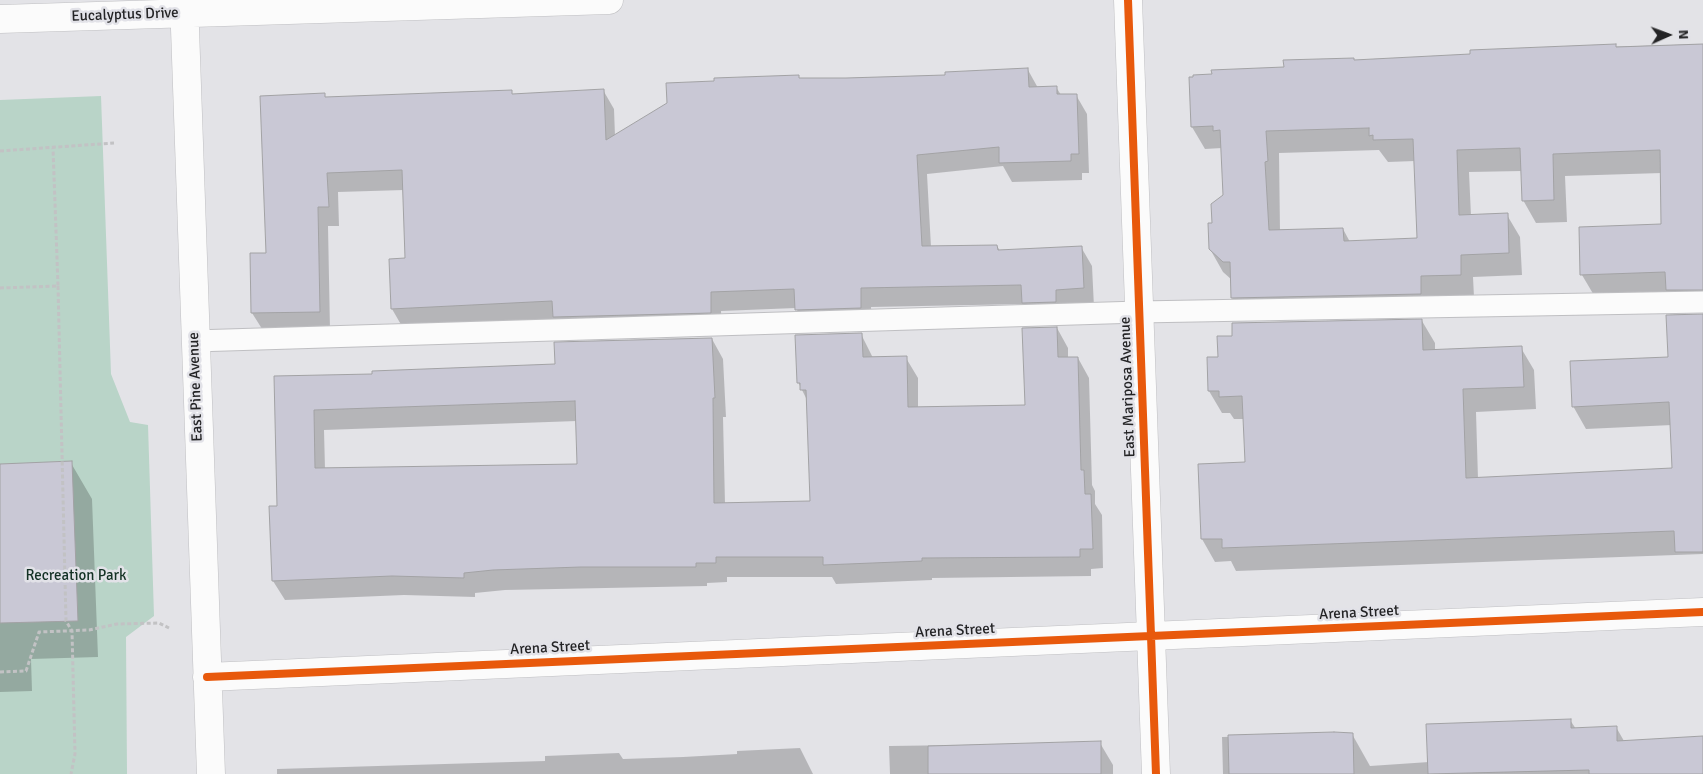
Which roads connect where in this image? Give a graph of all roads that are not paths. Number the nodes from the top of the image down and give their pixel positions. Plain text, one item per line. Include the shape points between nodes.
1 (609, 0) edge
2 (1128, 0) edge
3 (184, 7) edge
4 (0, 20) edge
5 (1703, 302) edge
6 (1139, 312) junction
7 (194, 341) junction
8 (1703, 612) edge
9 (1151, 636) junction
10 (208, 677) junction
11 (211, 774) edge
12 (1156, 774) edge

1 - 3 street, Eucalyptus Drive
2 - 6 street, East Mariposa Avenue
3 - 4 street, Eucalyptus Drive
3 - 7 street, East Pine Avenue
5 - 6 lane
6 - 7 lane
6 - 9 street, East Mariposa Avenue
7 - 10 street, East Pine Avenue
8 - 9 street, Arena Street
9 - 10 street, Arena Street
9 - 12 street, East Mariposa Avenue
10 - 11 street, East Pine Avenue

